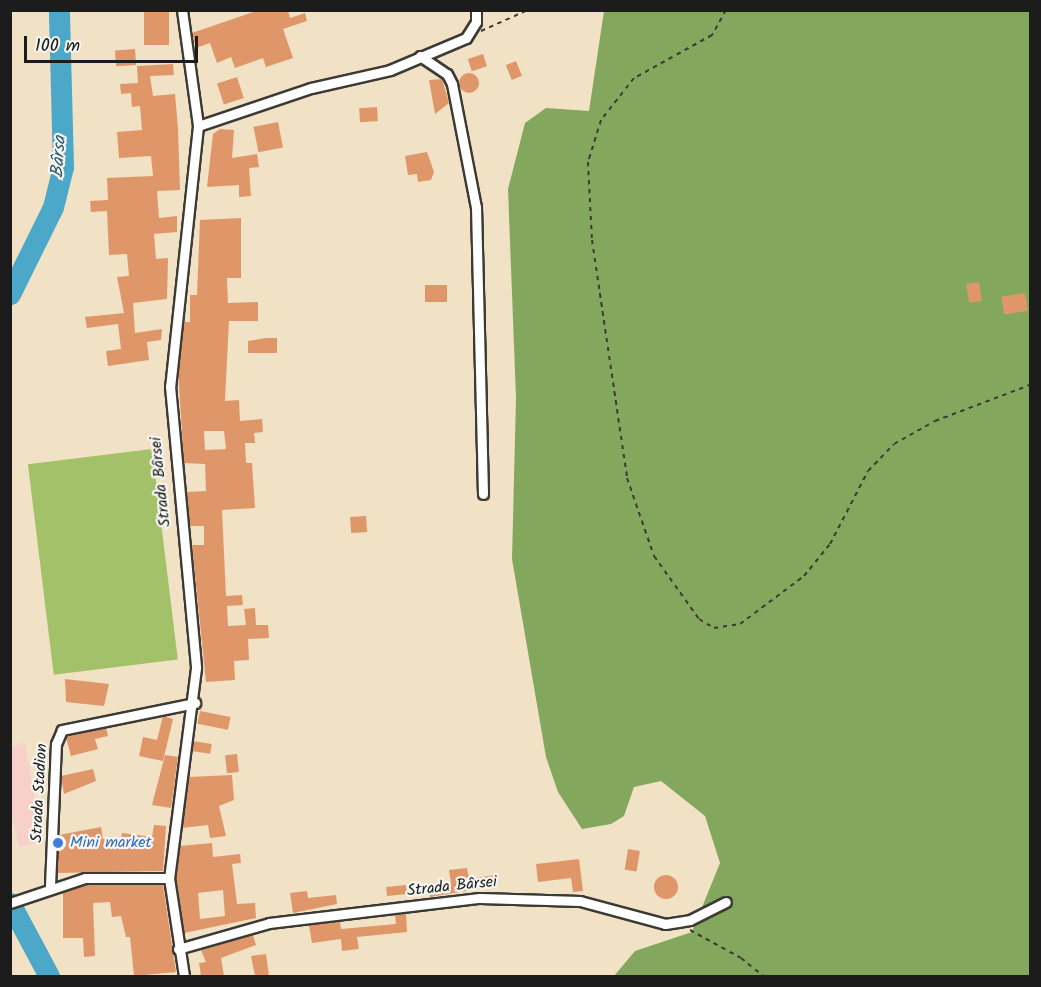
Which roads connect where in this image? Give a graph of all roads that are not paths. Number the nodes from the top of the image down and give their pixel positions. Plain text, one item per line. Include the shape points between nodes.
1 (182, 10) edge
2 (476, 10) edge
3 (420, 56) junction
4 (198, 126) junction
5 (483, 494) dead end
6 (195, 703) junction
7 (169, 878) junction
8 (50, 886) junction
9 (726, 902) dead end
10 (10, 903) edge
11 (178, 949) junction
12 (184, 976) edge

1 - 4 street, Strada Bârsei
2 - 3 street via 472,33
3 - 4 street via 375,76 311,88
3 - 5 street via 447,74 452,84 476,207
4 - 6 street, Strada Bârsei via 170,386
6 - 7 street, Strada Bârsei
6 - 8 street, Strada Stadion via 62,730 56,744
7 - 8 street via 105,877
7 - 11 street, Strada Bârsei
8 - 10 street
9 - 11 street, Strada Bârsei via 676,923 645,921 580,901 510,896 269,923
11 - 12 street, Strada Bârsei

